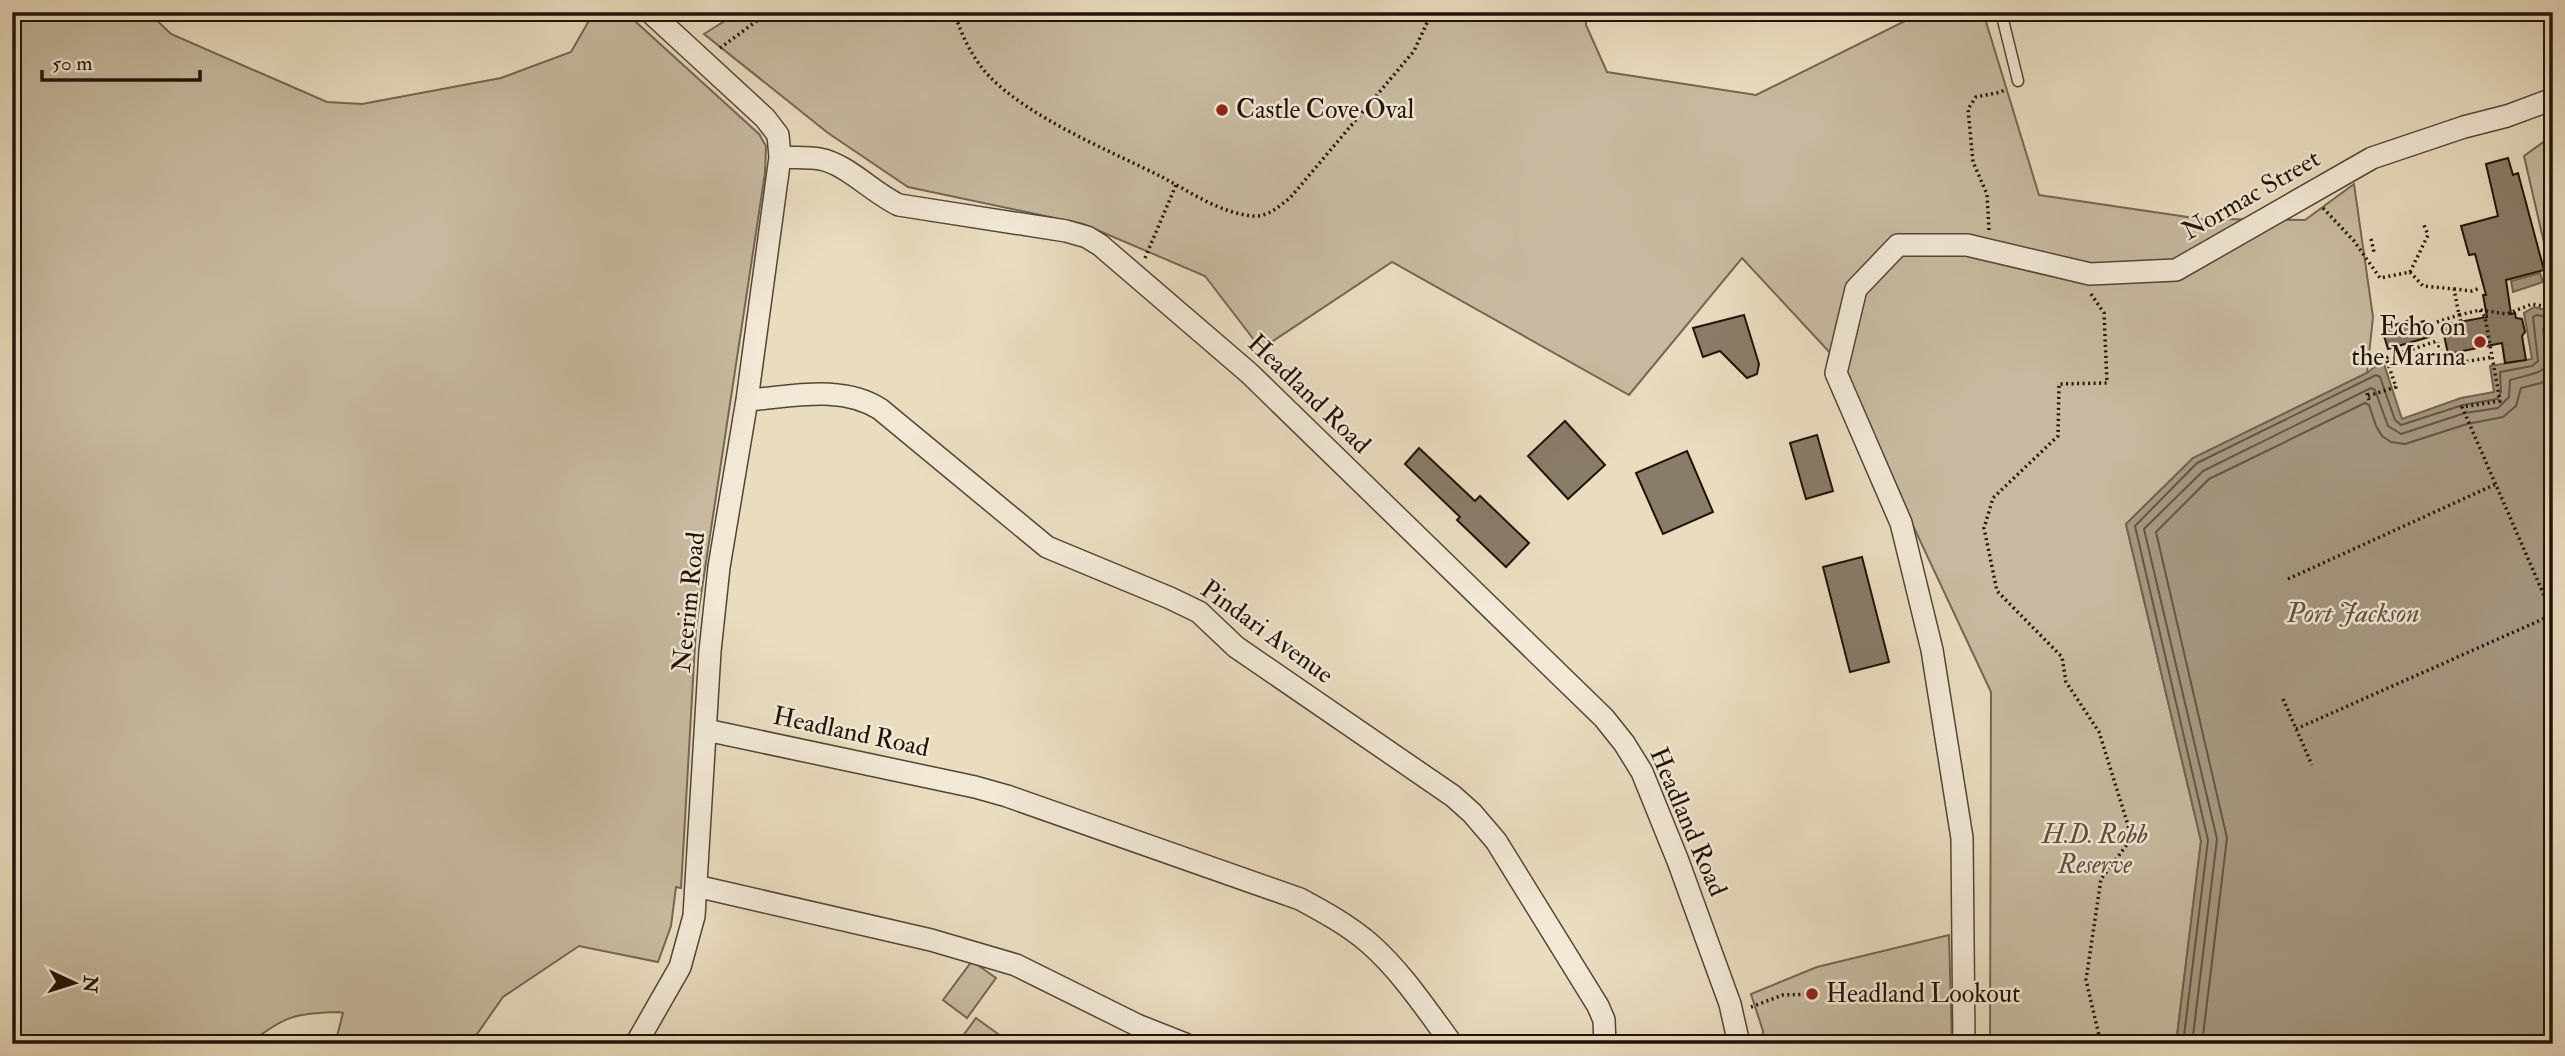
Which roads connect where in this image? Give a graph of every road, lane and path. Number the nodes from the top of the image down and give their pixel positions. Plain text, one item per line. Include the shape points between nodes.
1 (650, 12) edge
2 (769, 12) edge
3 (954, 12) edge
4 (1432, 12) edge
5 (2001, 12) edge
6 (718, 50) dead end
7 (2018, 81) joint
8 (2553, 99) edge
9 (780, 157) junction
10 (1176, 184) junction
11 (2310, 194) junction
12 (2424, 225) dead end
13 (1995, 238) dead end
14 (2371, 239) dead end
15 (2374, 252) dead end
16 (2410, 272) junction
17 (1134, 274) junction
18 (2090, 274) junction
19 (2480, 288) dead end
20 (2455, 289) junction
21 (2553, 308) edge
22 (2480, 310) junction
23 (2459, 315) junction
24 (2437, 322) dead end
25 (2461, 322) dead end
26 (2493, 357) junction
27 (2369, 396) dead end
28 (747, 400) junction
29 (2496, 484) junction
30 (2288, 579) dead end
31 (2553, 615) edge
32 (2283, 699) dead end
33 (2296, 729) junction
34 (706, 730) junction
35 (2312, 765) dead end
36 (696, 886) junction
37 (1812, 994) dead end
38 (1732, 1013) junction
39 (636, 1044) edge
40 (1185, 1044) edge
41 (1452, 1044) edge
42 (1605, 1044) edge
43 (1739, 1044) edge
44 (1964, 1044) edge
45 (2101, 1044) edge

1 - 9 street via 765,118 778,135
2 - 6 path
3 - 10 path via 964,41 990,76 1016,97 1065,129
4 - 10 path via 1414,51 1290,198 1268,215 1224,210
5 - 7 lane
7 - 13 path via 2001,92 1976,97 1968,109 1973,162 1987,194 1989,230
8 - 11 street, Normac Street via 2372,158
9 - 17 street, Headland Road via 832,163 899,205 1087,237
9 - 28 street, Neerim Road
10 - 17 path
11 - 16 path via 2354,241 2380,278
11 - 18 street, Normac Street via 2176,270
12 - 16 path via 2428,235
14 - 15 path
16 - 20 path via 2423,286
17 - 38 street, Headland Road via 1249,373 1604,718 1642,772
18 - 44 street, Normac Street via 1967,245 1898,244 1856,289 1836,373 1901,523 1932,649 1962,838
18 - 45 path via 2088,289 2104,313 2107,383 2059,384 2058,436 1993,498 1984,528 1997,591 2062,657 2066,682 2099,732 2132,838 2101,879 2086,979
19 - 20 path
20 - 23 path
21 - 22 path via 2532,304 2507,313
22 - 23 path
22 - 26 path
23 - 24 path
23 - 25 path
26 - 27 path via 2458,363 2453,357 2443,359 2437,341 2386,358 2396,387
26 - 29 path via 2500,401 2462,407
28 - 34 street, Neerim Road via 719,567
28 - 42 street, Pindari Avenue via 829,394 866,400 1047,547 1199,612 1236,647 1453,796 1496,841 1591,995 1604,1020
29 - 30 path
29 - 31 path
31 - 33 path
32 - 33 path
33 - 35 path
34 - 36 street, Neerim Road
34 - 41 street, Headland Road via 1007,796 1300,899 1369,943 1402,976
36 - 39 street, Neerim Road via 694,916 680,967
36 - 40 street via 931,940 1016,965
37 - 38 path via 1783,995
38 - 43 street, Headland Road

